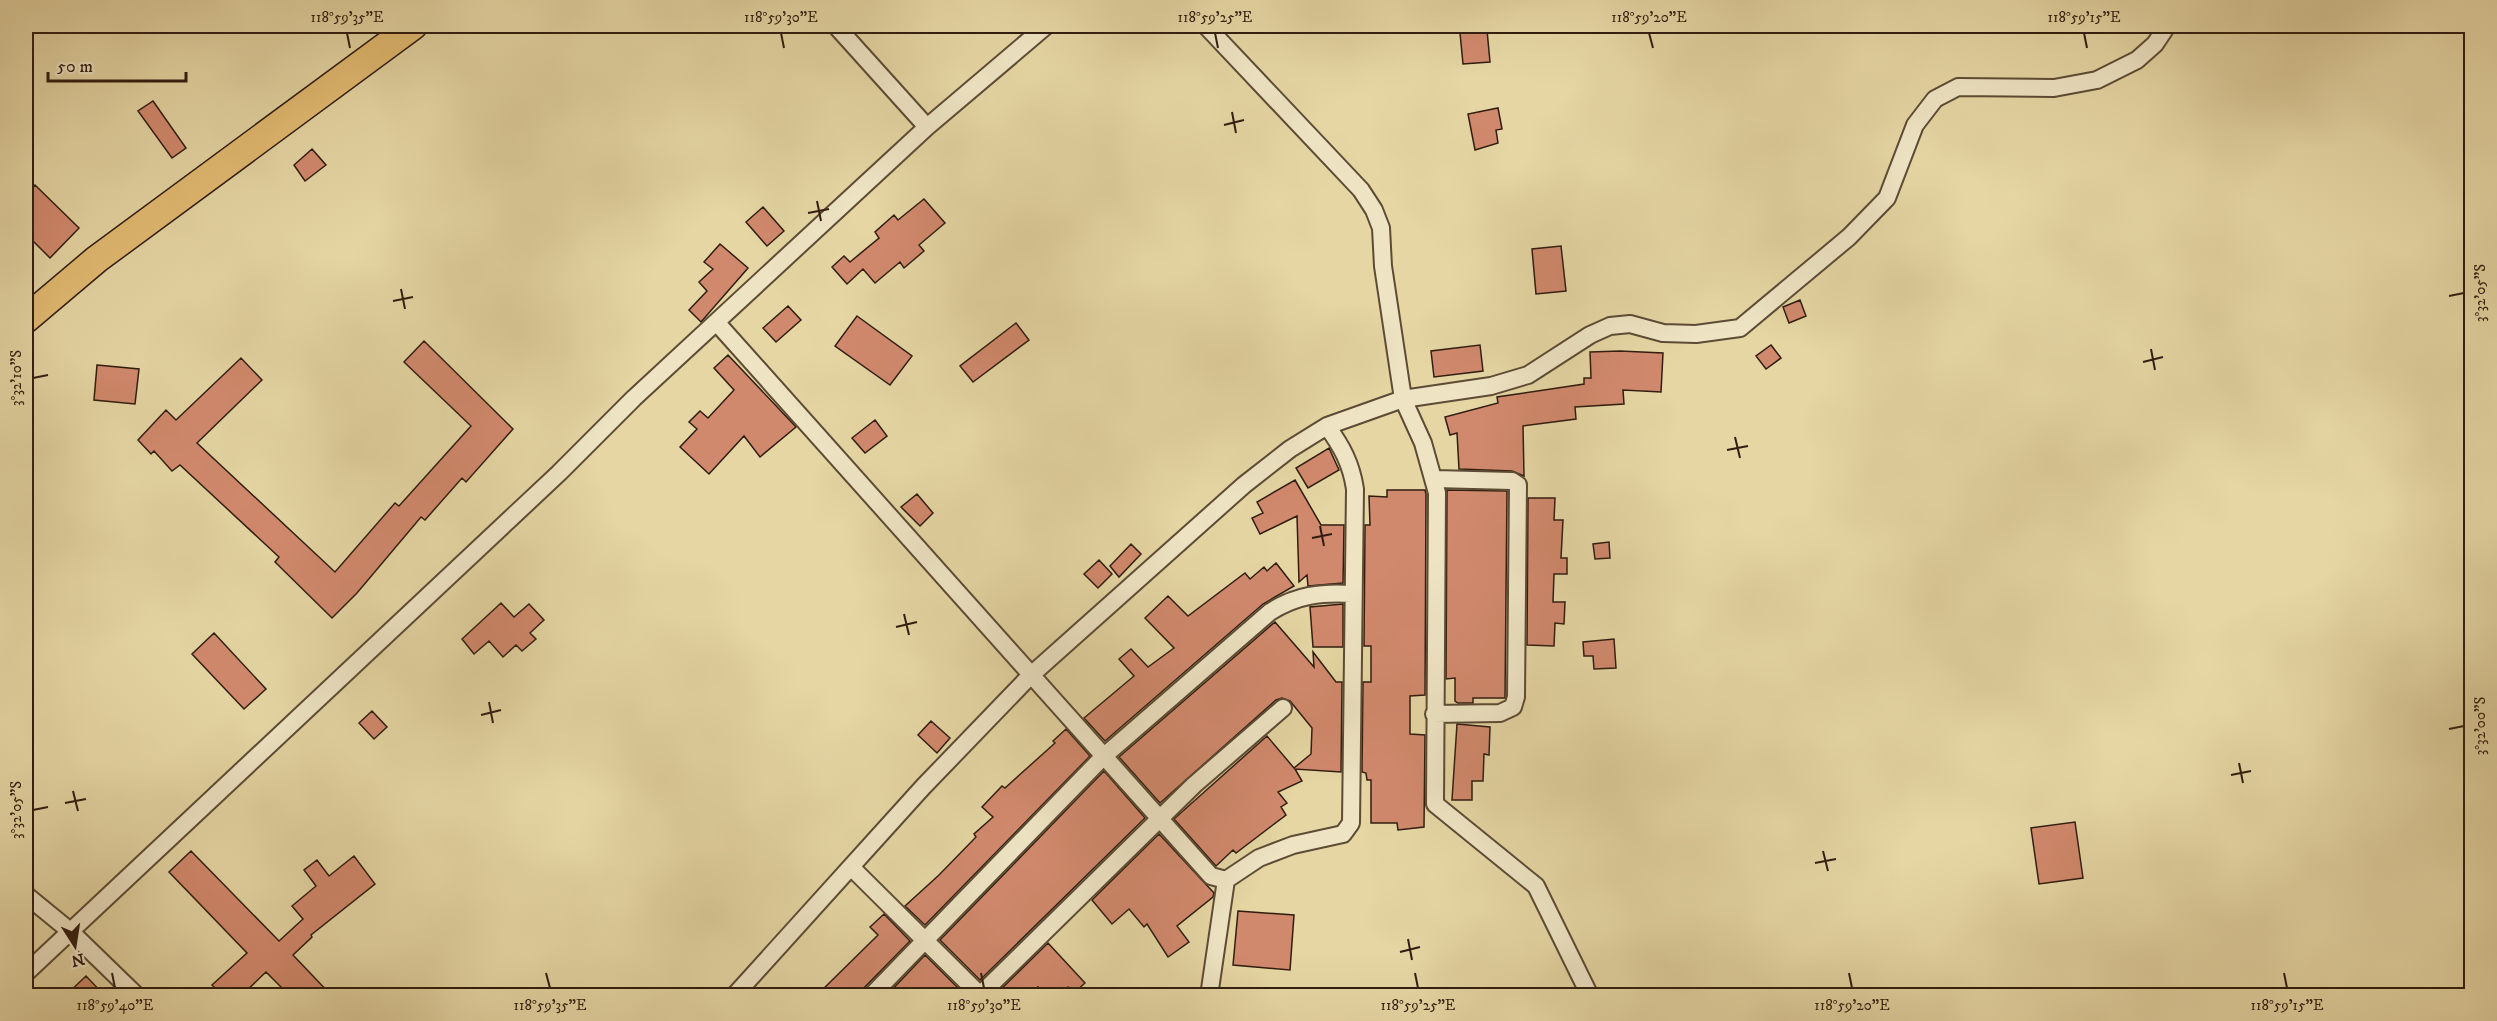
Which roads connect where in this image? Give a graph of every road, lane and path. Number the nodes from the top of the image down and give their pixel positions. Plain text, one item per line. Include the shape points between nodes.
1 (413, 26) edge
2 (836, 26) edge
3 (1047, 26) edge
4 (1206, 26) edge
5 (2167, 26) edge
6 (927, 127) junction
7 (26, 320) edge
8 (717, 323) junction
9 (1403, 399) junction
10 (1327, 426) junction
11 (1435, 479) junction
12 (1352, 594) junction
13 (1030, 676) junction
14 (1282, 708) dead end
15 (1434, 714) junction
16 (1103, 757) junction
17 (1159, 819) junction
18 (852, 868) junction
19 (1226, 880) junction
20 (26, 896) edge
21 (70, 931) junction
22 (925, 942) junction
23 (26, 973) edge
24 (137, 996) edge
25 (734, 996) edge
26 (871, 996) edge
27 (1209, 996) edge
28 (1590, 996) edge

1 - 7 highway via 97,259
2 - 6 street
3 - 6 street
4 - 9 street via 1361,190 1374,210 1381,228
5 - 9 street via 2137,60 2097,80 2054,88 1958,87 1935,99 1915,125 1887,198 1849,237 1740,328 1696,334 1663,333 1630,324 1610,326 1528,375 1491,386
6 - 8 street
8 - 13 street
8 - 21 street
9 - 10 street
9 - 11 street
10 - 12 street via 1343,448 1355,489
10 - 13 street via 1244,485
11 - 15 street
11 - 15 street via 1512,481 1518,485 1519,522 1514,707 1500,713
12 - 16 street via 1311,594 1282,604
12 - 19 street via 1353,813 1349,829 1338,836 1293,845 1259,858
13 - 16 street
13 - 18 street via 923,787
14 - 17 street
15 - 28 street via 1435,804 1536,886
16 - 17 street
16 - 22 street
17 - 19 street via 1211,876
17 - 22 street via 983,993 976,994
18 - 22 street
18 - 25 street
19 - 27 street
20 - 21 street
21 - 23 street
21 - 24 street
22 - 26 street

